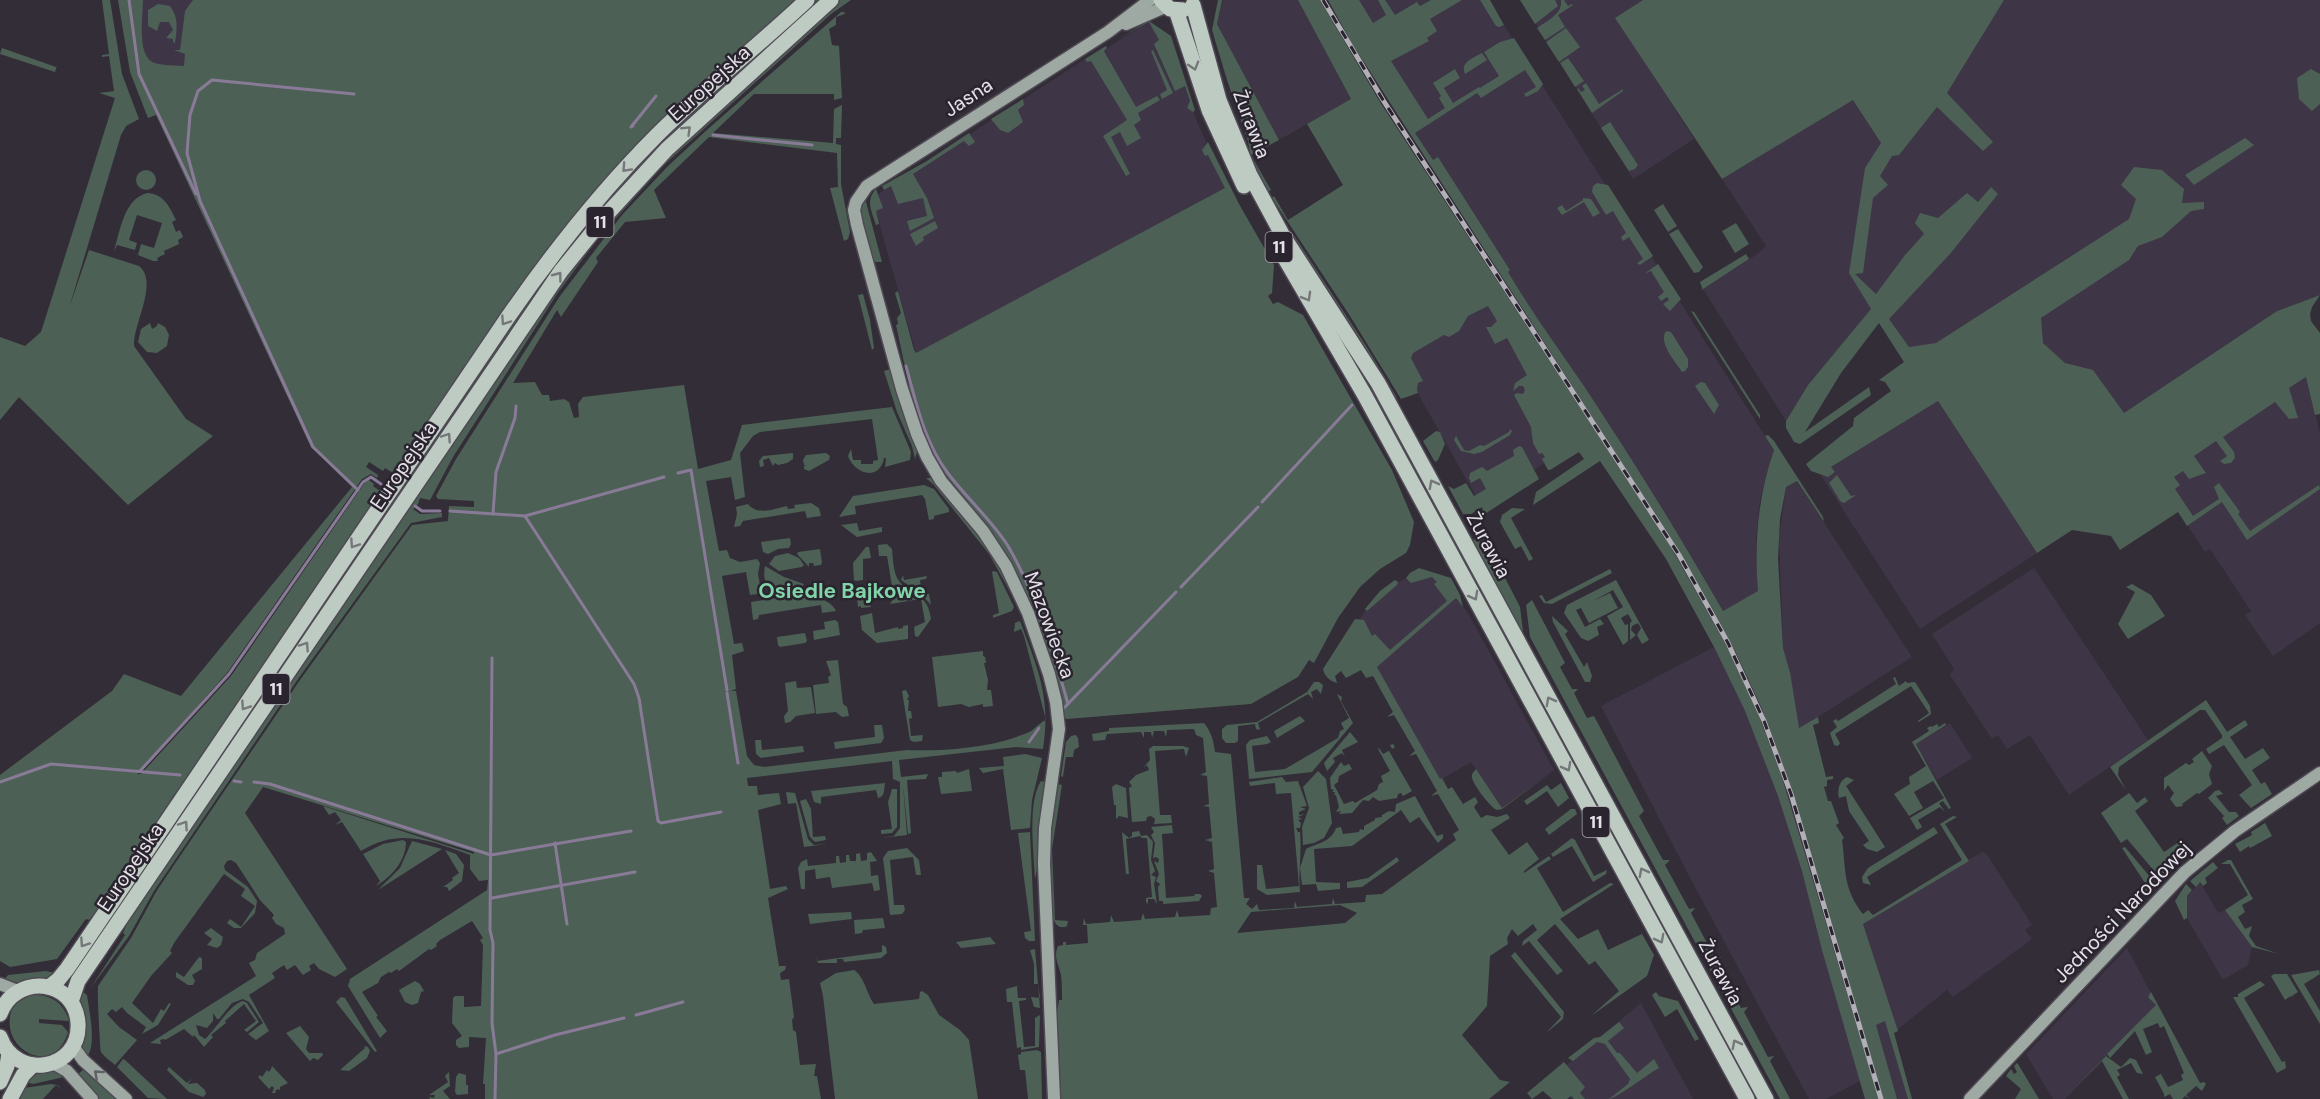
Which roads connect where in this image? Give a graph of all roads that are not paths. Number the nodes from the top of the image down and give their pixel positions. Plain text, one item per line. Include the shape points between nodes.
1 (807, 0) edge
2 (831, 0) edge
3 (1150, 0) edge
4 (1195, 3) edge
5 (1168, 6) edge
6 (1108, 32) junction
7 (856, 202) joint
8 (2320, 773) edge
9 (0, 984) edge
10 (49, 987) junction
11 (18, 992) junction
12 (71, 1002) junction
13 (0, 1011) edge
14 (0, 1037) edge
15 (72, 1046) junction
16 (9, 1053) junction
17 (53, 1063) junction
18 (33, 1065) junction
19 (0, 1082) edge
20 (10, 1099) edge
21 (92, 1099) edge
22 (126, 1099) edge
23 (1054, 1099) edge
24 (1747, 1099) edge
25 (1766, 1099) edge
26 (1970, 1099) edge

1 -> 10 main road, Europejska / 11 via 657,136 562,242 67,969
12 -> 2 main road, Europejska / 11 via 80,978 561,271 663,154
3 - 6 street, Jasna
4 - 5 main road, 11 via 1186,9
25 -> 4 main road, Żurawia / 11 via 1383,392 1258,192 1219,100
5 - 6 street, Jasna
5 -> 24 main road, Żurawia / 11 via 1240,178 1364,394
6 - 7 street, Jasna via 878,178 862,191
7 - 23 street, Mazowiecka via 862,245 923,449 941,481 1006,566 1037,636 1054,692 1059,729 1044,864
8 - 26 street, Jedności Narodowej via 2235,831 2185,872
9 - 11 street
10 - 11 main road via 33,986
10 - 12 main road
11 - 13 main road
12 - 15 main road via 78,1024
14 - 16 main road
15 - 17 main road
22 -> 15 street
16 - 18 main road
16 - 19 main road
17 - 18 main road
17 - 21 street via 67,1071
18 - 20 main road

